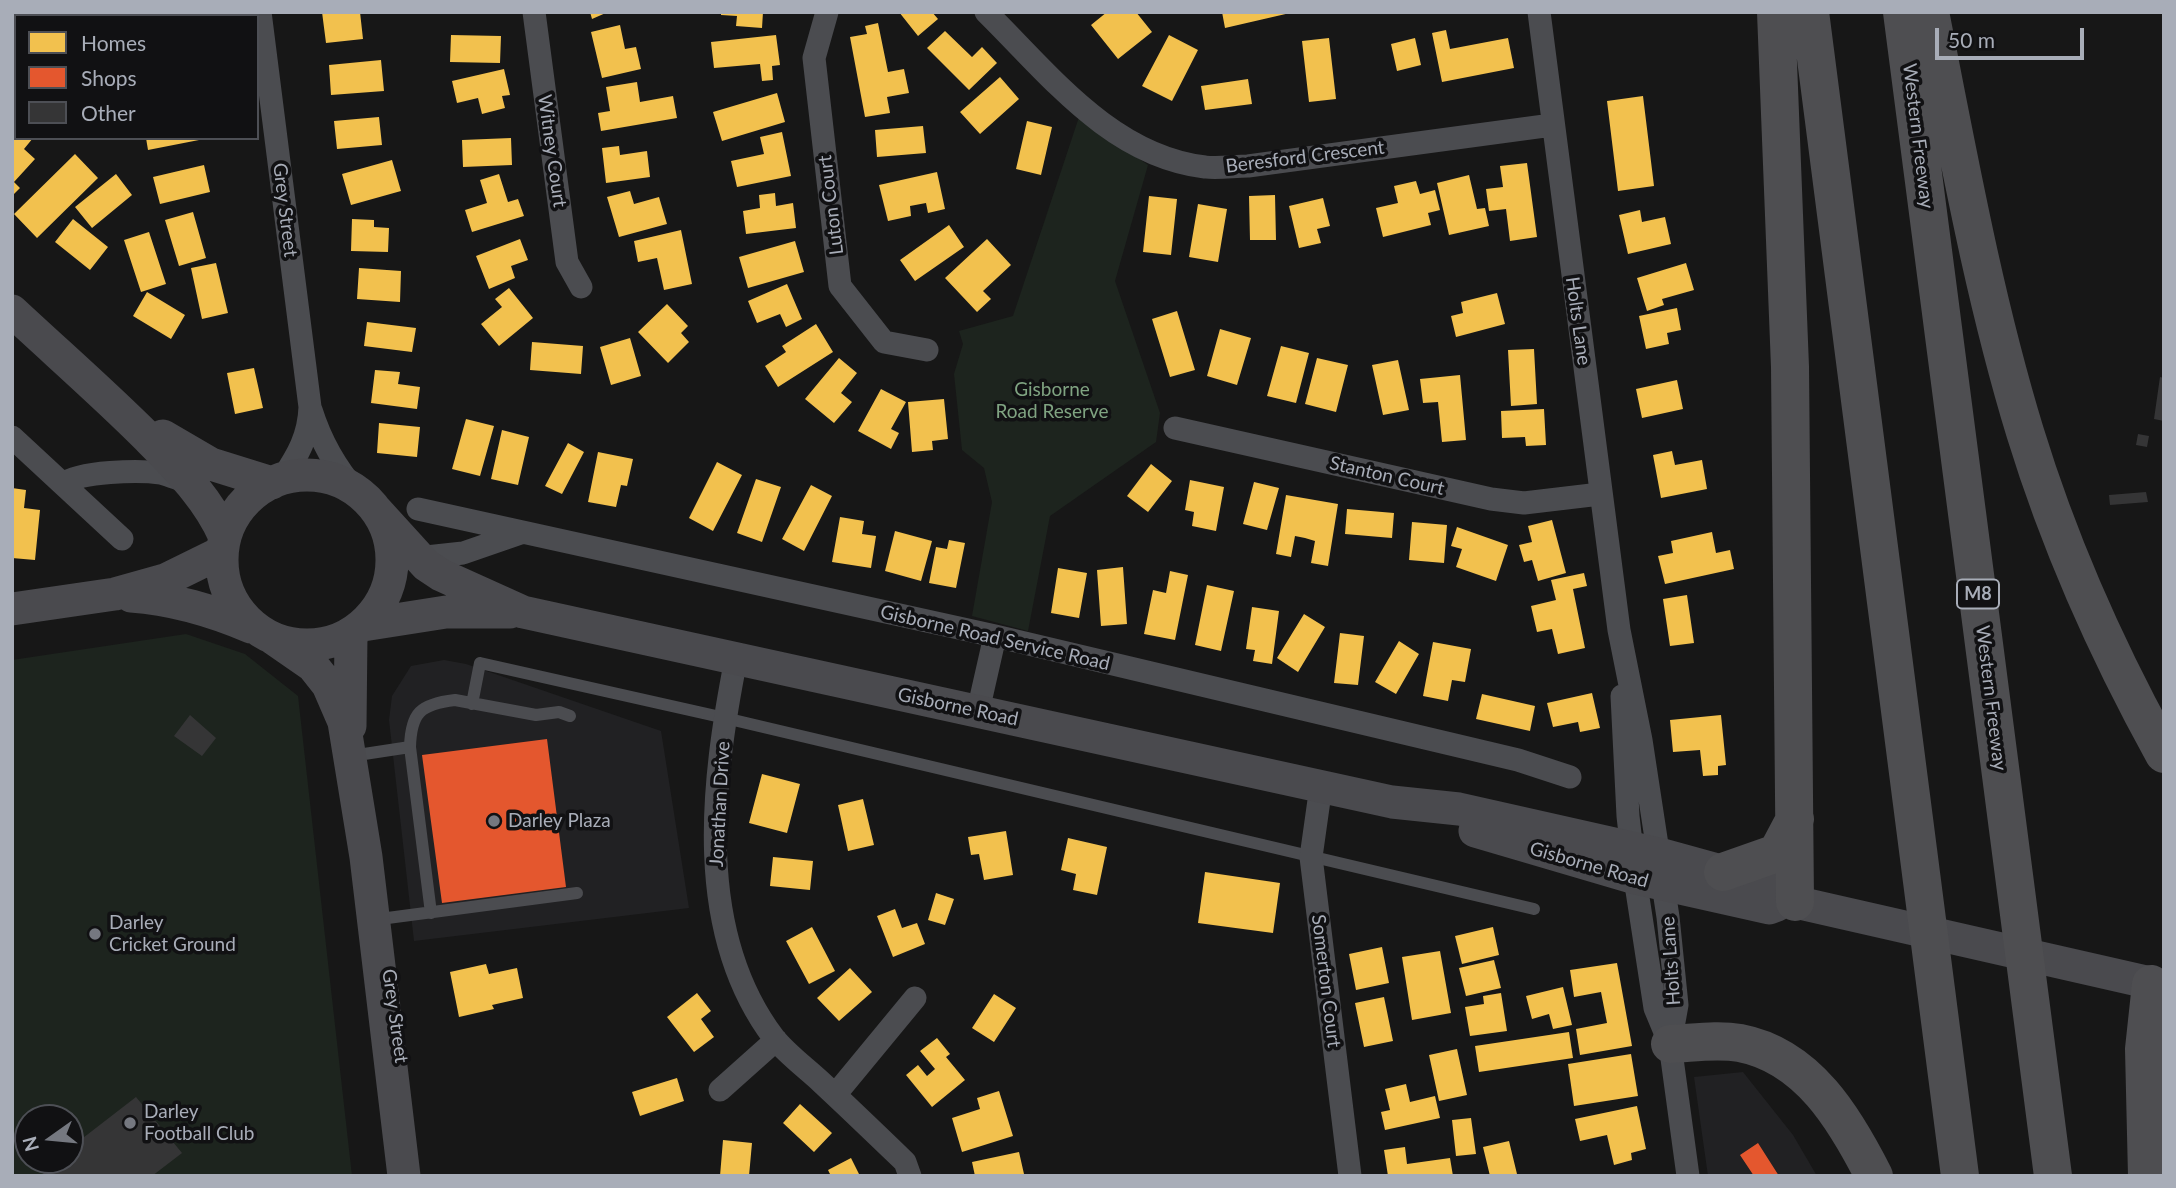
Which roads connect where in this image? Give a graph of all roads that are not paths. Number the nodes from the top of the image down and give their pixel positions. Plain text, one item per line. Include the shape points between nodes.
1 (260, 12) edge
2 (534, 12) edge
3 (827, 12) edge
4 (986, 12) edge
5 (1539, 12) edge
6 (1776, 12) edge
7 (1810, 12) edge
8 (1902, 12) edge
9 (1930, 12) edge
10 (1552, 125) junction
11 (581, 287) dead end
12 (12, 311) edge
13 (927, 350) dead end
14 (116, 407) junction
15 (310, 407) junction
16 (1175, 428) dead end
17 (12, 437) edge
18 (277, 481) junction
19 (63, 484) junction
20 (193, 484) junction
21 (1600, 494) junction
22 (366, 501) junction
23 (418, 509) dead end
24 (518, 534) junction
25 (122, 539) dead end
26 (223, 545) junction
27 (417, 558) junction
28 (115, 594) junction
29 (12, 609) edge
30 (523, 612) junction
31 (357, 629) junction
32 (266, 635) junction
33 (995, 636) junction
34 (737, 659) junction
35 (472, 704) junction
36 (978, 711) junction
37 (570, 716) dead end
38 (725, 718) junction
39 (410, 747) junction
40 (2164, 754) edge
41 (351, 756) junction
42 (1570, 777) dead end
43 (1321, 786) junction
44 (1795, 819) junction
45 (1311, 857) junction
46 (1648, 866) junction
47 (1723, 872) junction
48 (577, 893) dead end
49 (1792, 901) junction
50 (1534, 909) dead end
51 (431, 913) junction
52 (376, 919) junction
53 (2157, 985) edge
54 (915, 998) dead end
55 (776, 1040) junction
56 (1670, 1044) junction
57 (720, 1090) dead end
58 (835, 1095) junction
59 (404, 1176) edge
60 (416, 1176) edge
61 (910, 1176) edge
62 (1350, 1176) edge
63 (1688, 1176) edge
64 (1874, 1176) edge
65 (1960, 1176) edge
66 (2053, 1176) edge
67 (2147, 1176) edge

1 - 15 street, Grey Street
2 - 11 street, Witney Court via 567,262
3 - 13 street, Luton Court via 814,58 841,286 884,342
4 - 10 street, Beresford Crescent via 1090,115 1139,149 1205,167 1248,166
5 - 10 street, Holts Lane
6 - 44 highway via 1790,367
7 - 65 highway
8 - 66 highway, Western Freeway / M8
9 - 40 highway via 1993,316 2026,435 2082,584
10 - 21 street, Holts Lane
12 - 14 main road
14 - 18 main road via 211,464
14 - 20 main road
15 - 18 street, Grey Street via 303,444
15 - 22 street, Grey Street via 326,450
16 - 21 street, Stanton Court via 1491,499 1524,503
17 - 19 street
18 - 22 main road via 321,476
18 - 26 main road via 251,496 235,514
19 - 20 street via 78,477 146,472
19 - 25 street
20 - 26 main road via 214,513
21 - 46 street, Holts Lane via 1619,630 1624,753
22 - 27 main road, Gisborne Road
22 - 31 main road via 387,532 392,557 384,593
23 - 24 street, Gisborne Road Service Road
24 - 27 street via 463,552
24 - 33 street, Gisborne Road Service Road
26 - 28 main road via 165,580
26 - 32 main road via 223,575 230,596 242,615
27 - 30 main road, Gisborne Road via 441,575
28 - 29 main road
28 - 32 main road via 213,610
30 - 31 main road, Gisborne Road via 446,612
30 - 34 main road, Gisborne Road
31 - 32 main road via 326,644 300,646
31 - 41 main road, Grey Street
32 - 41 main road, Grey Street via 298,653 328,685 344,722
33 - 36 street
33 - 42 street, Gisborne Road Service Road via 1518,760
34 - 36 main road, Gisborne Road
34 - 38 street, Jonathan Drive
35 - 37 lane
35 - 38 lane via 480,663
35 - 39 lane via 441,701 419,711 411,728
36 - 43 main road, Gisborne Road
38 - 45 lane
38 - 55 street, Jonathan Drive via 714,832 717,887 750,1003
39 - 41 lane
39 - 51 lane
41 - 52 main road, Grey Street
43 - 45 street, Somerton Court
43 - 46 main road, Gisborne Road via 1392,802 1459,809
44 - 47 highway via 1777,853
44 - 49 highway
45 - 50 lane
45 - 62 street, Somerton Court
46 - 47 main road, Gisborne Road
46 - 49 main road, Gisborne Road via 1769,908
46 - 56 street, Holts Lane via 1655,1008
47 - 49 main road, Gisborne Road via 1775,887
48 - 51 lane
49 - 53 main road, Gisborne Road
51 - 52 lane
52 - 59 main road, Grey Street
52 - 60 main road, Grey Street
53 - 67 highway via 2144,1049
54 - 58 street
55 - 57 street
55 - 58 street, Jonathan Drive
56 - 63 street, Holts Lane
56 - 64 highway via 1739,1043 1784,1060 1808,1077 1828,1100
58 - 61 street, Jonathan Drive via 905,1162

